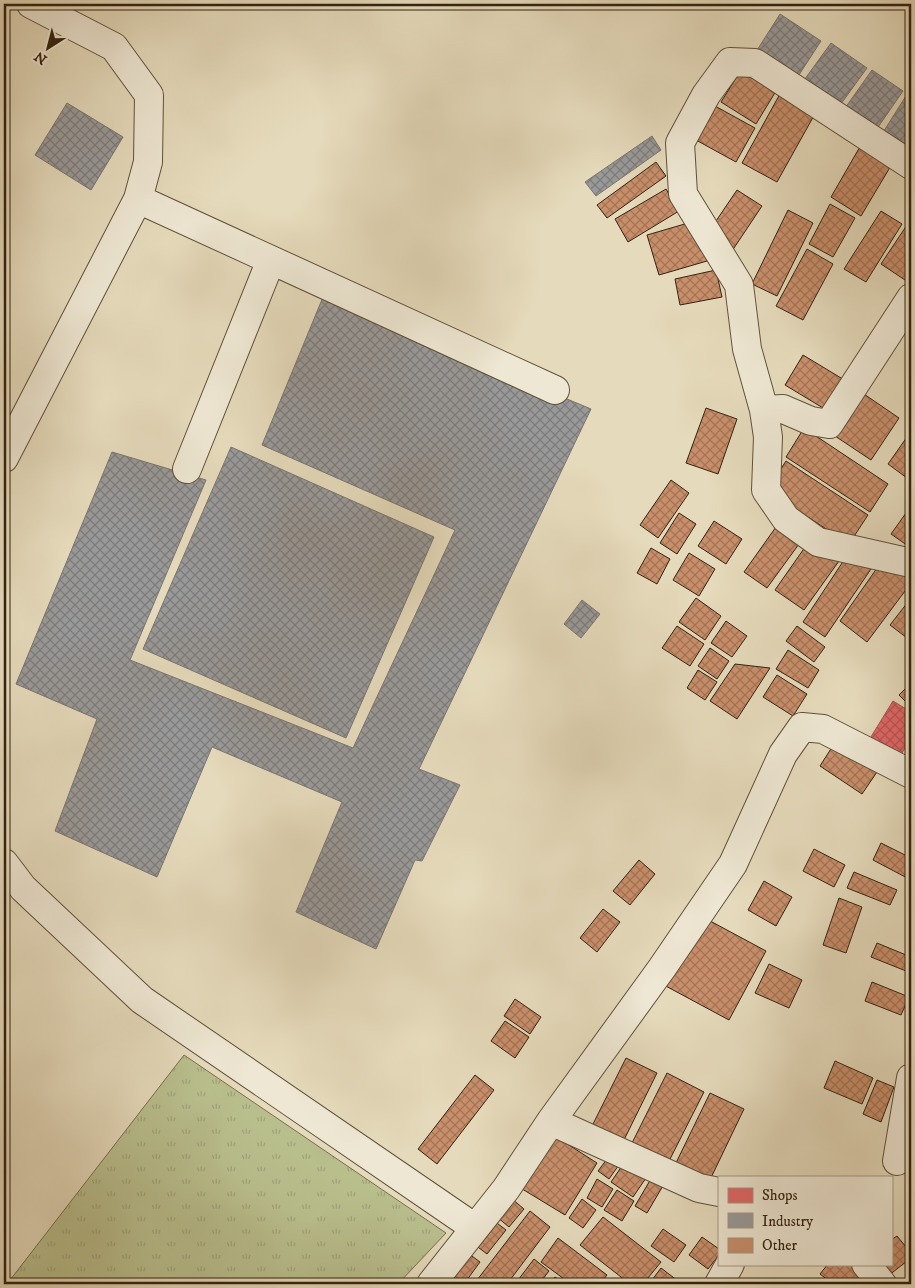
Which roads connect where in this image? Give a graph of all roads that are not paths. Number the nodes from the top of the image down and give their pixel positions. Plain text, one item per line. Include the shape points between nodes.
1 (32, 4) edge
2 (911, 165) edge
3 (138, 200) junction
4 (271, 260) junction
5 (911, 298) edge
6 (555, 390) dead end
7 (764, 410) junction
8 (7, 440) edge
9 (186, 470) dead end
10 (911, 563) edge
11 (911, 774) edge
12 (4, 863) edge
13 (911, 1078) edge
14 (552, 1120) junction
15 (899, 1168) edge
16 (718, 1192) edge
17 (475, 1228) junction
18 (729, 1266) edge
19 (868, 1266) edge
20 (431, 1284) edge
21 (720, 1284) edge
22 (882, 1284) edge

1 - 3 street via 114,47 149,95 148,162
2 - 7 street via 755,62 730,62 706,95 680,143 684,194 740,285 746,349
3 - 4 street
3 - 8 street
4 - 6 street
4 - 9 street
5 - 7 street via 829,424 810,421 783,408
7 - 10 street via 768,437 766,490 786,519 818,542
11 - 14 street via 823,729 802,727 784,754 733,864
12 - 17 street via 23,888 142,1000
13 - 15 street
14 - 16 street via 699,1188
14 - 17 street via 506,1189
17 - 20 street
18 - 21 street
19 - 22 street

